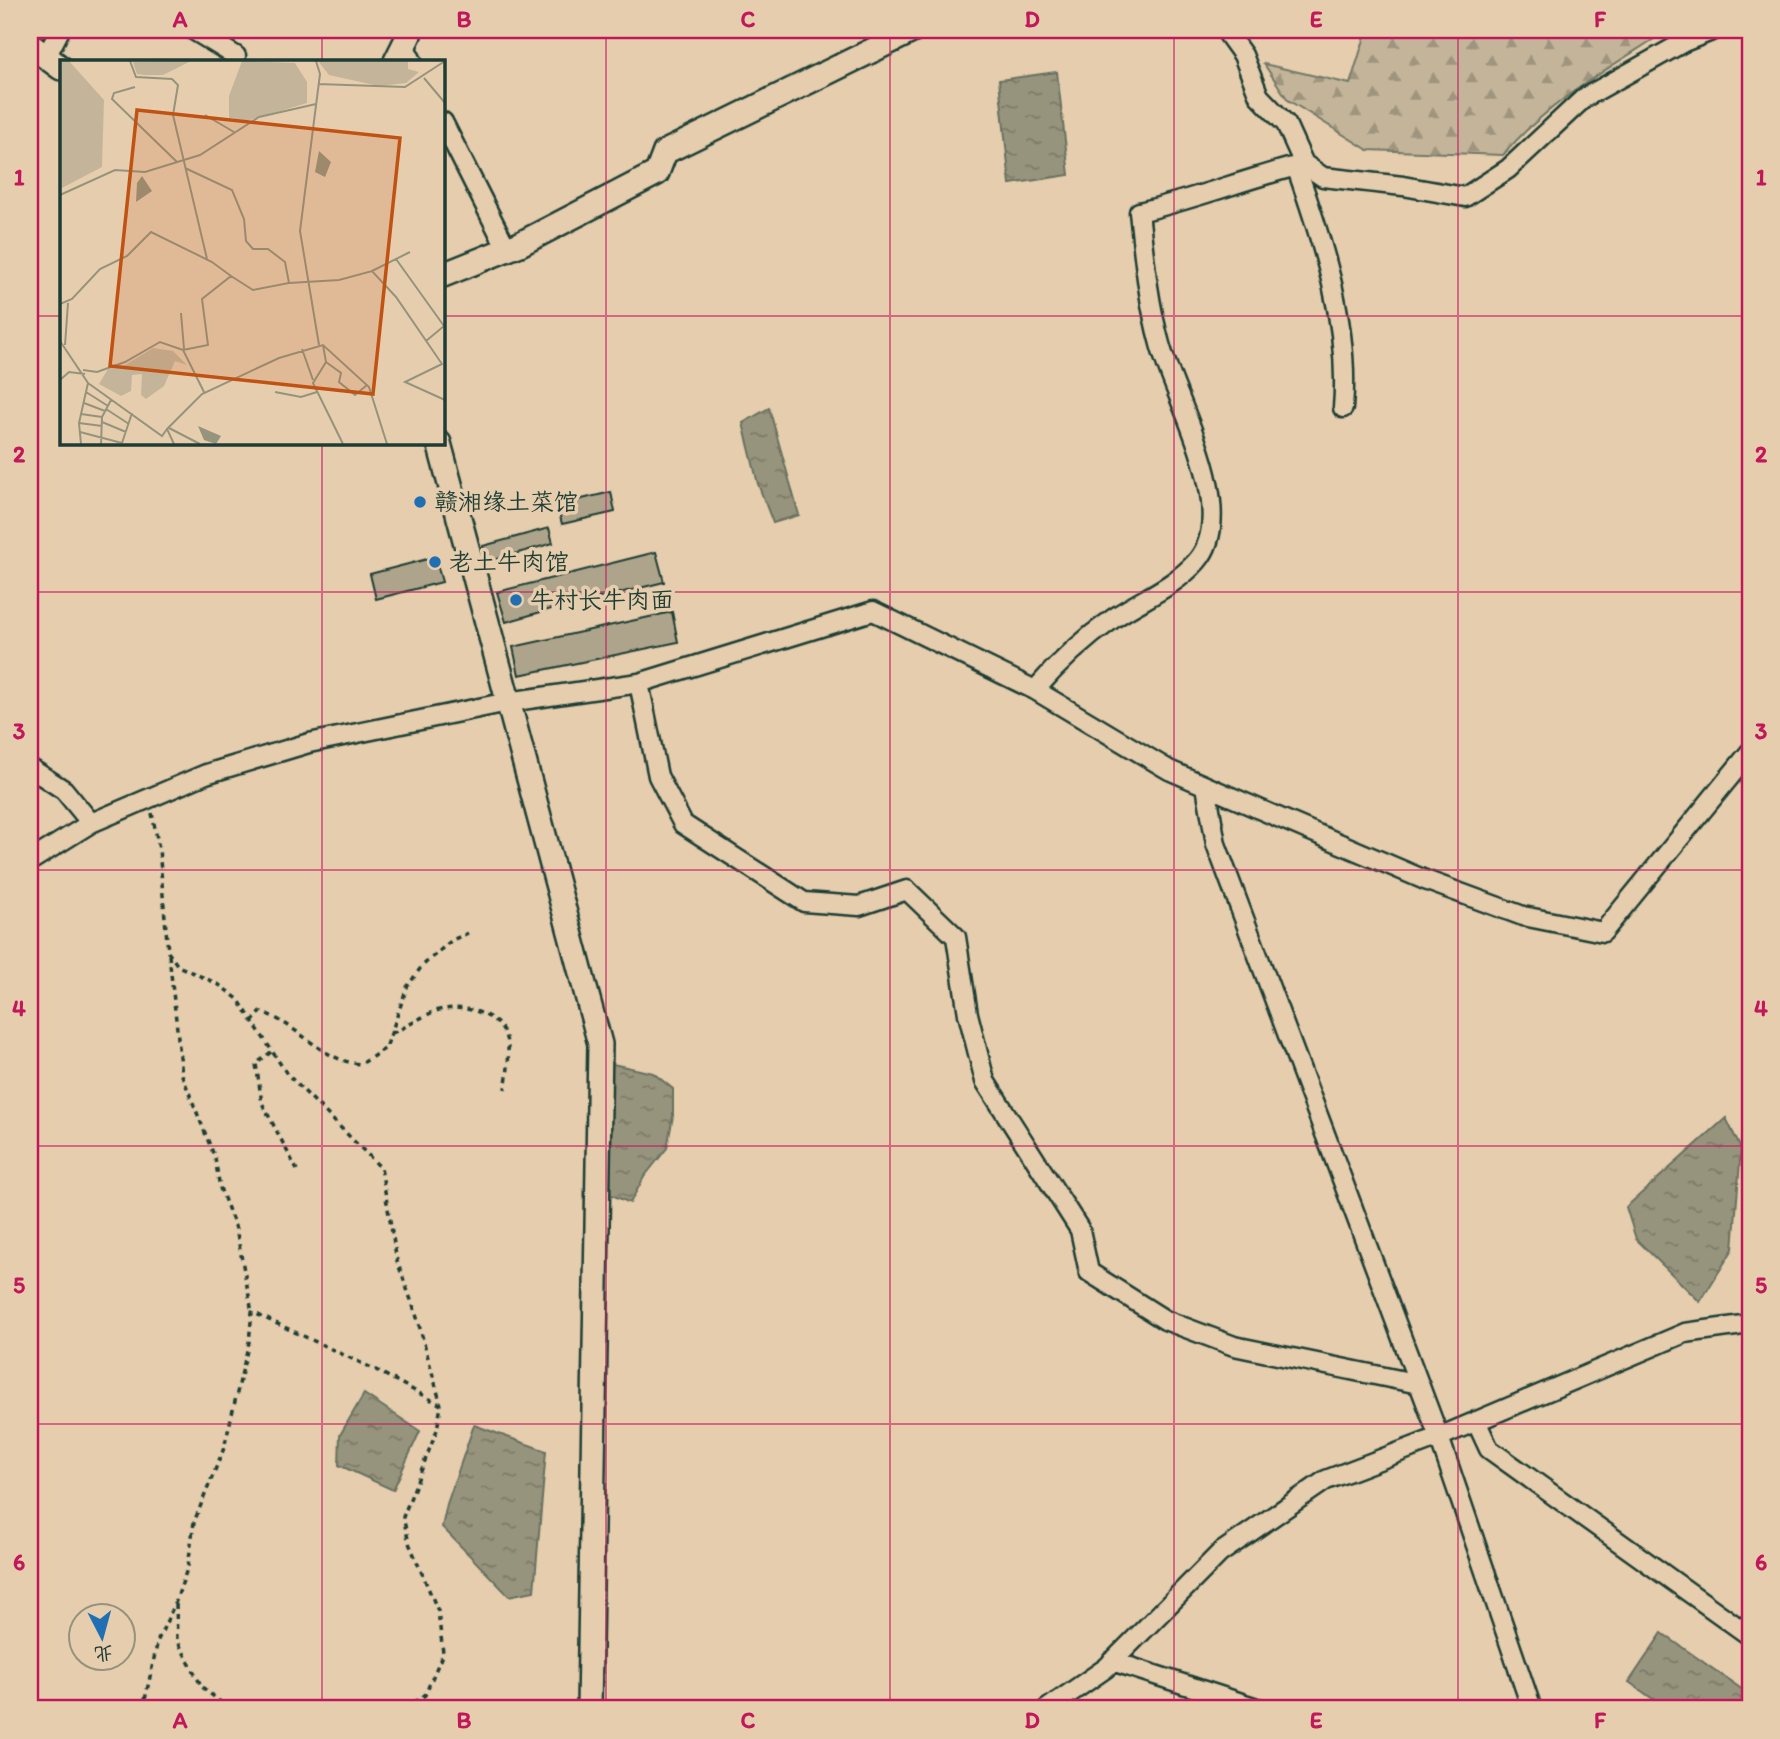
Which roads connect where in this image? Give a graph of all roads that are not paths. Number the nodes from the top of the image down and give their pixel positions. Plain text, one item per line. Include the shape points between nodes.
1 (60, 30) edge
2 (193, 30) edge
3 (914, 30) edge
4 (1225, 30) edge
5 (1714, 30) edge
6 (46, 56) edge
7 (234, 60) edge
8 (444, 124) edge
9 (1300, 165) junction
10 (507, 249) junction
11 (444, 275) edge
12 (1343, 408) dead end
13 (439, 444) edge
14 (639, 683) junction
15 (1035, 690) junction
16 (508, 702) junction
17 (1750, 752) edge
18 (30, 768) edge
19 (1206, 786) junction
20 (90, 823) junction
21 (30, 861) edge
22 (1750, 1324) edge
23 (1419, 1384) junction
24 (1476, 1421) junction
25 (1439, 1437) junction
26 (1750, 1636) edge
27 (1112, 1661) junction
28 (589, 1709) edge
29 (1048, 1709) edge
30 (1260, 1709) edge
31 (1532, 1709) edge

1 - 6 street
2 - 7 street via 236,56
3 - 10 street via 665,152 657,173
4 - 9 street via 1243,55 1259,96 1286,124
5 - 9 street via 1584,98 1508,169 1465,197 1323,177
8 - 10 street
9 - 12 street via 1334,297 1346,375
9 - 15 street via 1139,212 1160,347 1204,467 1214,520 1199,559 1169,586 1115,617 1065,656
10 - 11 street
13 - 16 street
14 - 15 street via 873,611
14 - 16 street
14 - 23 street via 658,776 683,824 804,902 859,906 908,890 956,937 985,1081 1080,1230 1089,1272 1165,1320 1234,1346
15 - 19 street via 1169,770
16 - 20 street via 309,743 206,774
16 - 28 street via 600,1044
17 - 19 street via 1603,932 1511,912
18 - 20 street via 64,790
19 - 23 street via 1216,844
20 - 21 street
22 - 24 street via 1685,1333
23 - 25 street
24 - 25 street
24 - 26 street via 1489,1449
25 - 27 street via 1326,1480 1231,1545
25 - 31 street
27 - 29 street
27 - 30 street

